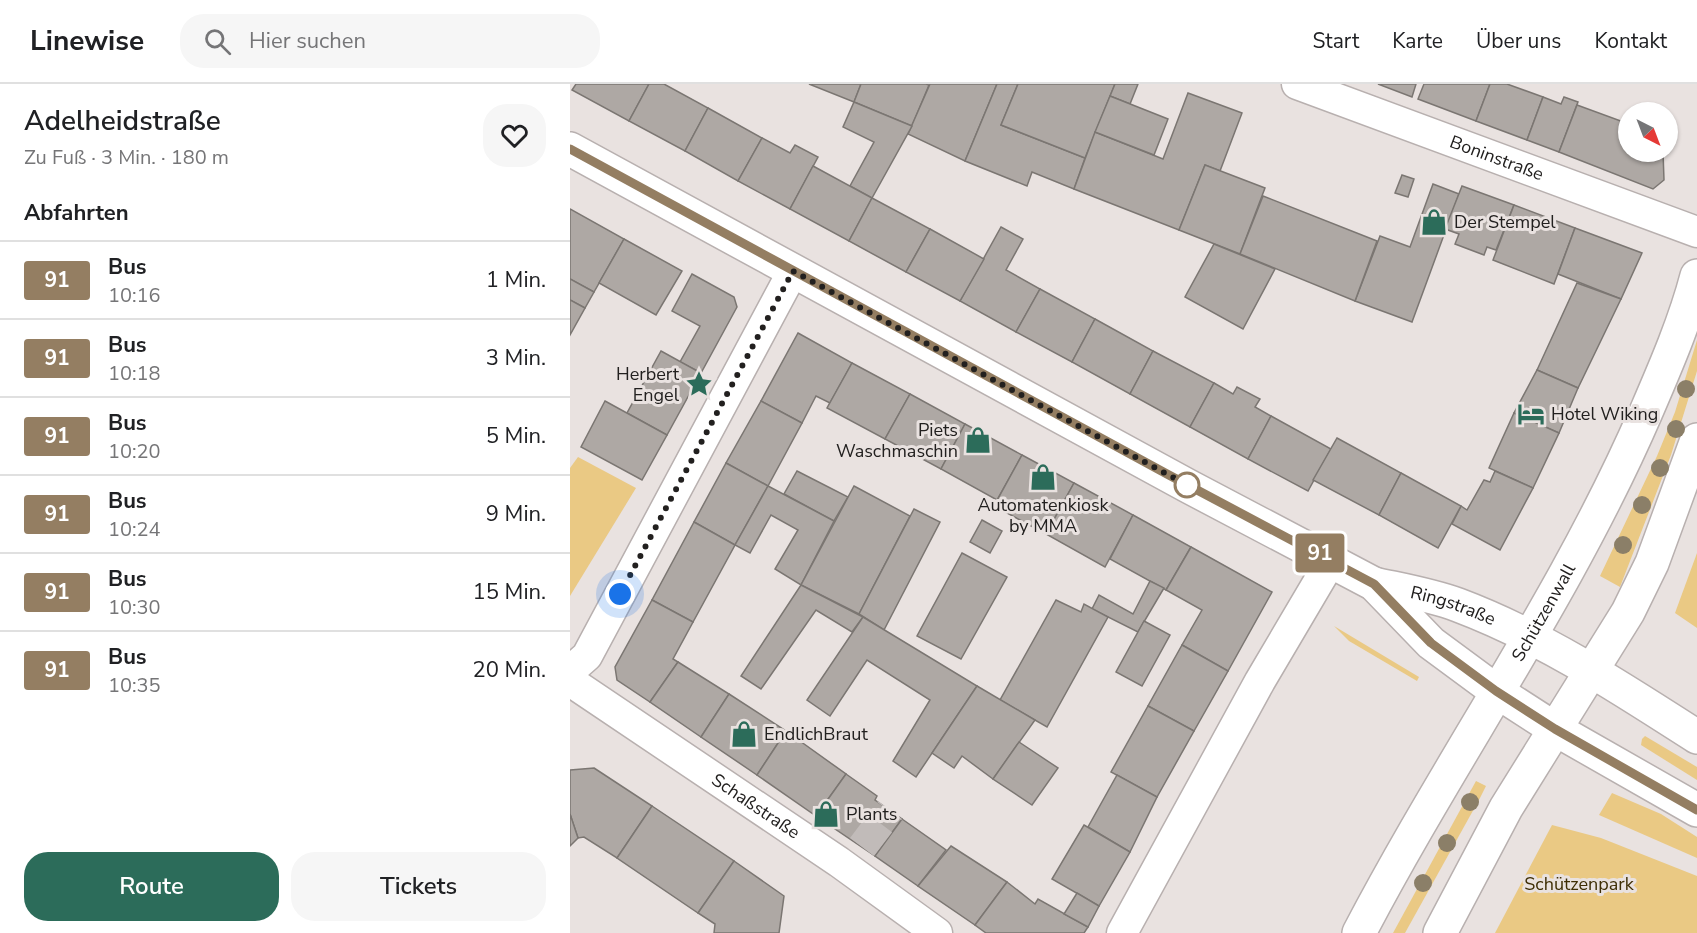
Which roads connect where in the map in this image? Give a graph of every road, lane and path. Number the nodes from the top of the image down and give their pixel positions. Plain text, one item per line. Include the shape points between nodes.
1 (1297, 84) edge
2 (570, 149) edge
3 (1697, 232) edge
4 (793, 271) junction
5 (1697, 276) edge
6 (1697, 440) edge
7 (1332, 560) junction
8 (1374, 584) junction
9 (1529, 637) junction
10 (570, 671) edge
11 (1591, 671) junction
12 (570, 681) edge
13 (1496, 691) junction
14 (1555, 729) junction
15 (1697, 737) edge
16 (1697, 810) edge
17 (937, 933) edge
18 (1122, 933) edge
19 (1359, 933) edge
20 (1440, 933) edge

1 - 3 street, Boninstraße
2 - 4 main road, Ringstraße
4 - 7 main road, Ringstraße
4 - 10 street via 587,656
5 - 9 main road, Schützenwall via 1660,380 1621,471
6 - 11 main road via 1652,563 1628,612
7 - 8 main road, Ringstraße
7 - 18 street via 1260,681
8 - 9 main road, Ringstraße via 1456,604
8 - 13 main road, Ringstraße via 1431,643
9 - 11 main road, Ringstraße
9 - 13 main road, Schützenwall
11 - 14 main road
11 - 15 main road, Ringstraße
12 - 17 street, Schaßstraße
13 - 14 main road, Ringstraße
13 - 19 main road, Schützenwall
14 - 16 main road, Ringstraße
14 - 20 main road via 1506,808

